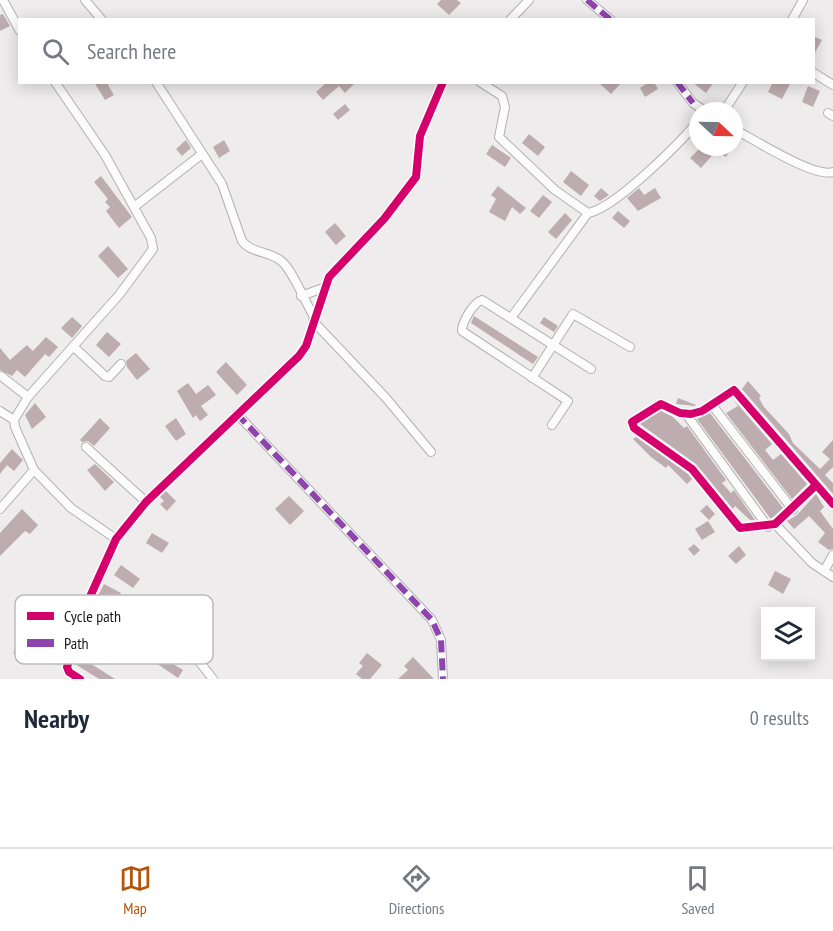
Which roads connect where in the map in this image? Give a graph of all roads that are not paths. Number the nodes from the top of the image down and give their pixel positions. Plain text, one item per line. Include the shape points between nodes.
1 (3, 0) edge
2 (85, 0) edge
3 (530, 0) edge
4 (587, 0) edge
5 (803, 0) edge
6 (100, 18) edge
7 (512, 18) edge
8 (609, 18) edge
9 (793, 18) edge
10 (18, 28) edge
11 (815, 74) edge
12 (56, 84) edge
13 (157, 84) edge
14 (442, 84) edge
15 (483, 84) edge
16 (679, 84) edge
17 (742, 84) edge
18 (833, 85) edge
19 (692, 102) edge
20 (730, 102) edge
21 (689, 130) edge
22 (743, 134) edge
23 (202, 154) junction
24 (833, 172) edge
25 (134, 207) junction
26 (588, 213) junction
27 (323, 288) junction
28 (301, 296) junction
29 (511, 318) junction
30 (314, 319) junction
31 (553, 345) junction
32 (74, 347) junction
33 (630, 347) dead end
34 (121, 364) dead end
35 (591, 369) dead end
36 (1, 376) edge
37 (532, 378) junction
38 (28, 397) junction
39 (712, 405) junction
40 (0, 411) edge
41 (237, 414) junction
42 (686, 414) junction
43 (14, 420) junction
44 (552, 425) dead end
45 (86, 447) dead end
46 (431, 452) dead end
47 (34, 470) junction
48 (815, 486) junction
49 (146, 502) junction
50 (833, 504) edge
51 (0, 509) edge
52 (793, 510) junction
53 (772, 525) junction
54 (116, 539) junction
55 (833, 555) edge
56 (825, 571) junction
57 (833, 577) edge
58 (91, 595) edge
59 (69, 664) edge
60 (201, 664) edge
61 (67, 670) junction
62 (63, 679) edge
63 (80, 679) edge
64 (213, 679) edge
65 (443, 679) edge

1 - 10 street
2 - 6 street
3 - 7 street
4 - 8 street
5 - 9 street
11 - 18 street
12 - 25 street via 105,155
13 - 23 street
14 - 27 street via 420,136 416,177 384,219 333,271
15 - 26 street via 502,96 505,107 499,137 555,190
16 - 19 street
17 - 20 street
21 - 26 street via 606,207
22 - 24 street via 805,166 828,174
23 - 25 street
23 - 28 street via 222,184 242,241 248,248 280,260
25 - 32 street via 153,249
26 - 29 street
27 - 28 street
27 - 30 street
28 - 30 street
29 - 31 street
29 - 37 street via 479,300 461,329
30 - 41 street via 303,352
30 - 46 street
31 - 33 street via 573,314
31 - 35 street
31 - 37 street
32 - 34 street via 105,376 109,377
32 - 38 street
36 - 38 street
37 - 44 street via 568,400
38 - 43 street
39 - 42 street
39 - 48 street via 734,390
39 - 52 street
40 - 43 street
41 - 49 street
41 - 65 street via 432,620 441,640
42 - 53 street
42 - 53 street via 661,404 631,423 692,469 736,525 747,529
43 - 47 street
45 - 49 street
47 - 51 street
47 - 54 street via 71,508
48 - 50 street
48 - 52 street
49 - 54 street
52 - 53 street
53 - 56 street
54 - 58 street
55 - 56 street
56 - 57 street
59 - 61 street
60 - 64 street
61 - 62 street
61 - 63 street

